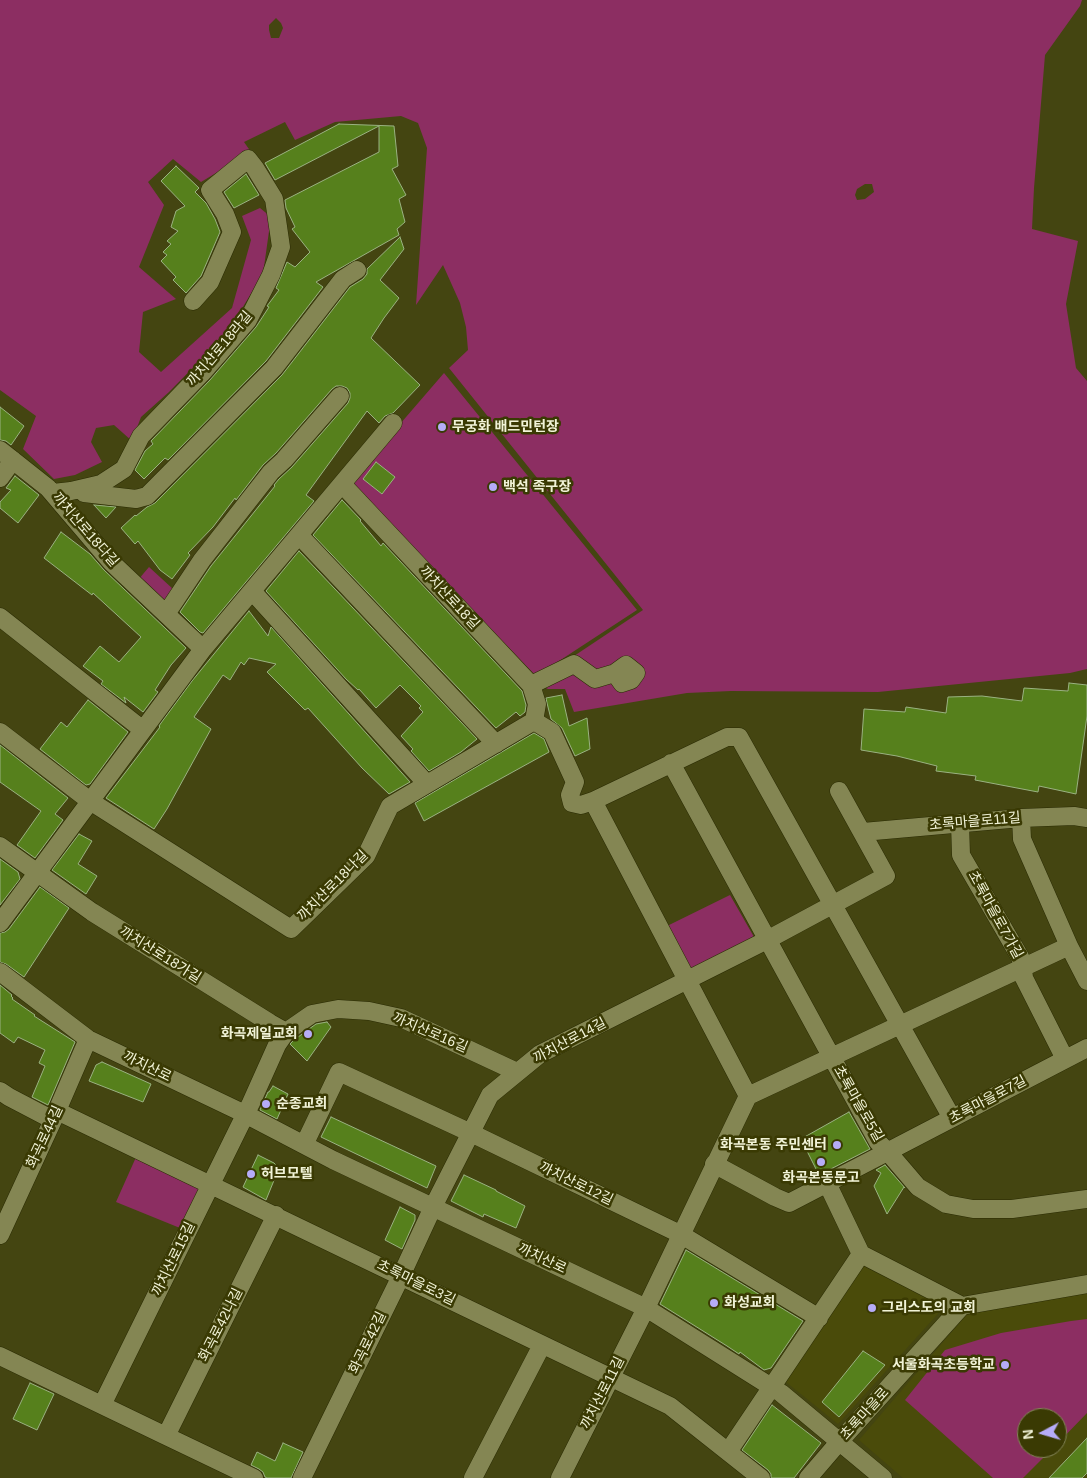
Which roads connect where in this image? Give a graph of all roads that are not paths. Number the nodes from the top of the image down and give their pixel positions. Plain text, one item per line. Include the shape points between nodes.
1 (357, 270) dead end
2 (193, 301) dead end
3 (340, 396) dead end
4 (393, 423) dead end
5 (7, 455) edge
6 (0, 478) edge
7 (342, 484) junction
8 (71, 491) junction
9 (53, 493) junction
10 (299, 535) junction
11 (252, 591) junction
12 (166, 614) junction
13 (0, 617) edge
14 (203, 649) junction
15 (615, 673) dead end
16 (530, 685) junction
17 (534, 722) junction
18 (143, 730) junction
19 (0, 732) edge
20 (496, 744) junction
21 (671, 764) junction
22 (426, 784) junction
23 (839, 791) dead end
24 (90, 801) junction
25 (593, 801) junction
26 (1021, 818) junction
27 (1087, 818) edge
28 (960, 823) junction
29 (862, 832) junction
30 (0, 846) edge
31 (37, 874) junction
32 (833, 904) junction
33 (0, 923) edge
34 (767, 940) junction
35 (1069, 946) junction
36 (1023, 968) junction
37 (0, 972) edge
38 (688, 980) junction
39 (1087, 980) edge
40 (901, 1024) junction
41 (286, 1032) junction
42 (88, 1039) junction
43 (1087, 1048) edge
44 (831, 1057) junction
45 (1065, 1060) junction
46 (517, 1072) junction
47 (0, 1091) edge
48 (748, 1096) junction
49 (245, 1114) junction
50 (55, 1116) junction
51 (952, 1118) junction
52 (471, 1133) junction
53 (304, 1145) junction
54 (888, 1152) junction
55 (714, 1164) junction
56 (827, 1183) junction
57 (211, 1184) junction
58 (1087, 1199) edge
59 (433, 1207) junction
60 (276, 1215) junction
61 (680, 1234) junction
62 (0, 1235) edge
63 (862, 1254) junction
64 (401, 1276) junction
65 (1087, 1284) edge
66 (962, 1306) junction
67 (646, 1308) junction
68 (819, 1318) junction
69 (542, 1345) junction
70 (0, 1356) edge
71 (611, 1377) junction
72 (772, 1387) junction
73 (102, 1405) junction
74 (166, 1436) junction
75 (840, 1442) junction
76 (728, 1452) junction
77 (254, 1478) edge
78 (302, 1478) edge
79 (473, 1478) edge
80 (560, 1478) edge
81 (761, 1478) edge
82 (808, 1478) edge
83 (883, 1478) edge

1 - 8 street, 까치산로18라길 via 343,279 274,368 147,496 136,499
2 - 8 street, 까치산로18라길 via 210,282 232,232 226,214 210,190 248,159 274,199 282,247 248,320 141,436 124,469 101,484
3 - 12 street via 271,472 202,560
4 - 7 street
5 - 6 street
5 - 9 street, 까치산로18다길
7 - 10 street
7 - 16 street, 까치산로18길
8 - 9 street, 까치산로18라길
9 - 12 street, 까치산로18다길 via 111,562
10 - 11 street
10 - 20 street
11 - 14 street
11 - 22 street
12 - 14 street, 까치산로18다길
13 - 18 street
14 - 18 street
15 - 16 street via 595,679 574,664
16 - 17 street, 까치산로18길 via 537,704
17 - 20 street, 까치산로18나길
17 - 25 street via 552,732 575,782 570,795 572,802 582,805
18 - 24 street
19 - 24 street
20 - 22 street, 까치산로18나길
21 - 25 street
21 - 32 street via 727,737 739,737
21 - 34 street
22 - 24 street, 까치산로18나길 via 390,806 366,856 291,929
23 - 29 street, 까치산로14길
24 - 31 street
25 - 38 street
26 - 27 street, 초록마을로11길
26 - 28 street, 초록마을로11길
26 - 35 street via 1022,839
28 - 29 street, 초록마을로11길
28 - 36 street, 초록마을로7가길 via 961,855 1020,957
29 - 32 street, 까치산로14길 via 886,876
30 - 31 street
31 - 33 street
31 - 41 street, 까치산로18가길 via 92,912
32 - 34 street, 까치산로14길
32 - 40 street
34 - 38 street, 까치산로14길
34 - 44 street, 초록마을로5길
35 - 36 street
35 - 39 street
36 - 40 street
36 - 45 street, 초록마을로7가길 via 1024,978
37 - 42 street, 까치산로
38 - 46 street, 까치산로14길 via 540,1054
38 - 48 street
40 - 44 street
40 - 51 street
41 - 46 street, 까치산로16길 via 312,1014 338,1008 370,1011 401,1018
41 - 49 street, 까치산로16길
42 - 49 street, 까치산로
42 - 50 street, 화곡로44길
43 - 45 street, 초록마을로7길
44 - 48 street
44 - 54 street, 초록마을로5길 via 878,1142
45 - 51 street, 초록마을로7길
46 - 52 street, 까치산로14길 via 490,1095
47 - 50 street, 초록마을로3길
48 - 55 street
49 - 53 street, 까치산로
49 - 57 street, 까치산로15길
50 - 57 street, 초록마을로3길
50 - 62 street, 화곡로44길
51 - 54 street, 초록마을로7길
52 - 53 street via 339,1072
52 - 59 street, 까치산로14길
52 - 61 street, 까치산로12길
53 - 59 street, 까치산로
54 - 56 street
54 - 58 street, 초록마을로5길 via 918,1187 946,1204 973,1210 1012,1209
55 - 56 street via 789,1203
55 - 61 street
56 - 63 street
57 - 60 street, 초록마을로3길
57 - 73 street, 까치산로15길
59 - 64 street, 화곡로42길
59 - 67 street, 까치산로
60 - 64 street, 초록마을로3길
60 - 74 street, 화곡로42나길
61 - 67 street
61 - 68 street, 까치산로12길
63 - 66 street
63 - 68 street
64 - 69 street, 초록마을로3길
64 - 78 street, 화곡로42길
65 - 66 street
66 - 75 street, 초록마을로
67 - 71 street, 까치산로11길
67 - 72 street, 까치산로
68 - 72 street
69 - 71 street, 초록마을로3길
69 - 79 street
70 - 73 street
71 - 76 street, 초록마을로3길 via 670,1406
71 - 80 street, 까치산로11길
72 - 75 street, 까치산로
72 - 76 street
73 - 74 street
74 - 77 street
75 - 82 street, 초록마을로
75 - 83 street, 까치산로
76 - 81 street, 초록마을로3길

